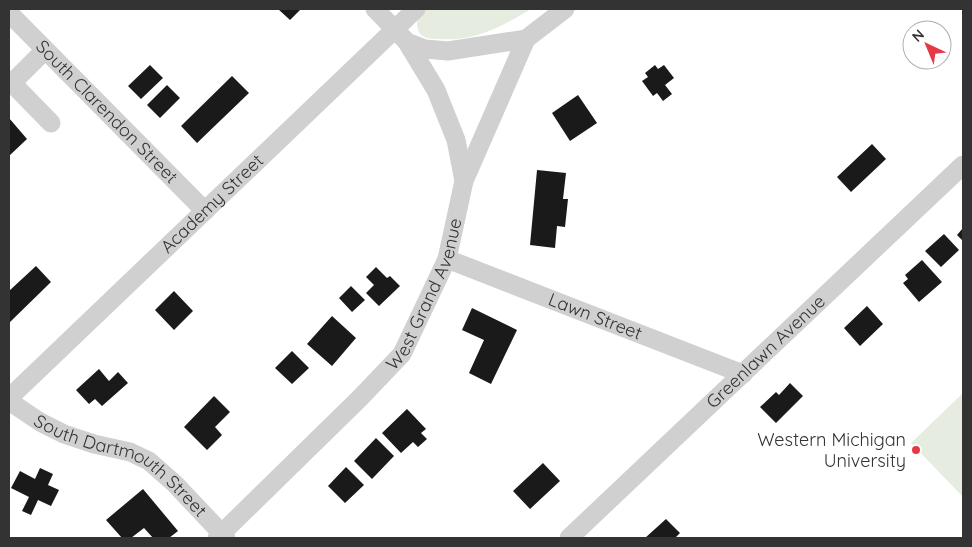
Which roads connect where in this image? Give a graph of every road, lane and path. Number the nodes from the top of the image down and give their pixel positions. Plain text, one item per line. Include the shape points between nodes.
1 (375, 9) edge
2 (416, 9) edge
3 (565, 9) edge
4 (9, 13) edge
5 (401, 35) junction
6 (526, 39) junction
7 (45, 50) junction
8 (10, 82) edge
9 (51, 123) dead end
10 (963, 165) edge
11 (464, 181) junction
12 (205, 211) junction
13 (447, 259) junction
14 (743, 374) junction
15 (9, 399) edge
16 (222, 537) edge
17 (569, 538) edge

1 - 5 street
2 - 5 street, Academy Street
3 - 6 street, West Grand Avenue
4 - 7 street, South Clarendon Street
5 - 6 street via 425,49 448,51
5 - 11 street via 436,90 456,140
5 - 12 street, Academy Street
6 - 11 street, West Grand Avenue
7 - 8 street
7 - 12 street, South Clarendon Street
8 - 9 street
10 - 14 street, Greenlawn Avenue
11 - 13 street, West Grand Avenue
12 - 15 street, Academy Street
13 - 14 street, Lawn Street
13 - 16 street, West Grand Avenue via 402,354
14 - 17 street, Greenlawn Avenue
15 - 16 street, South Dartmouth Street via 40,422 64,434 130,452 149,461 175,484

